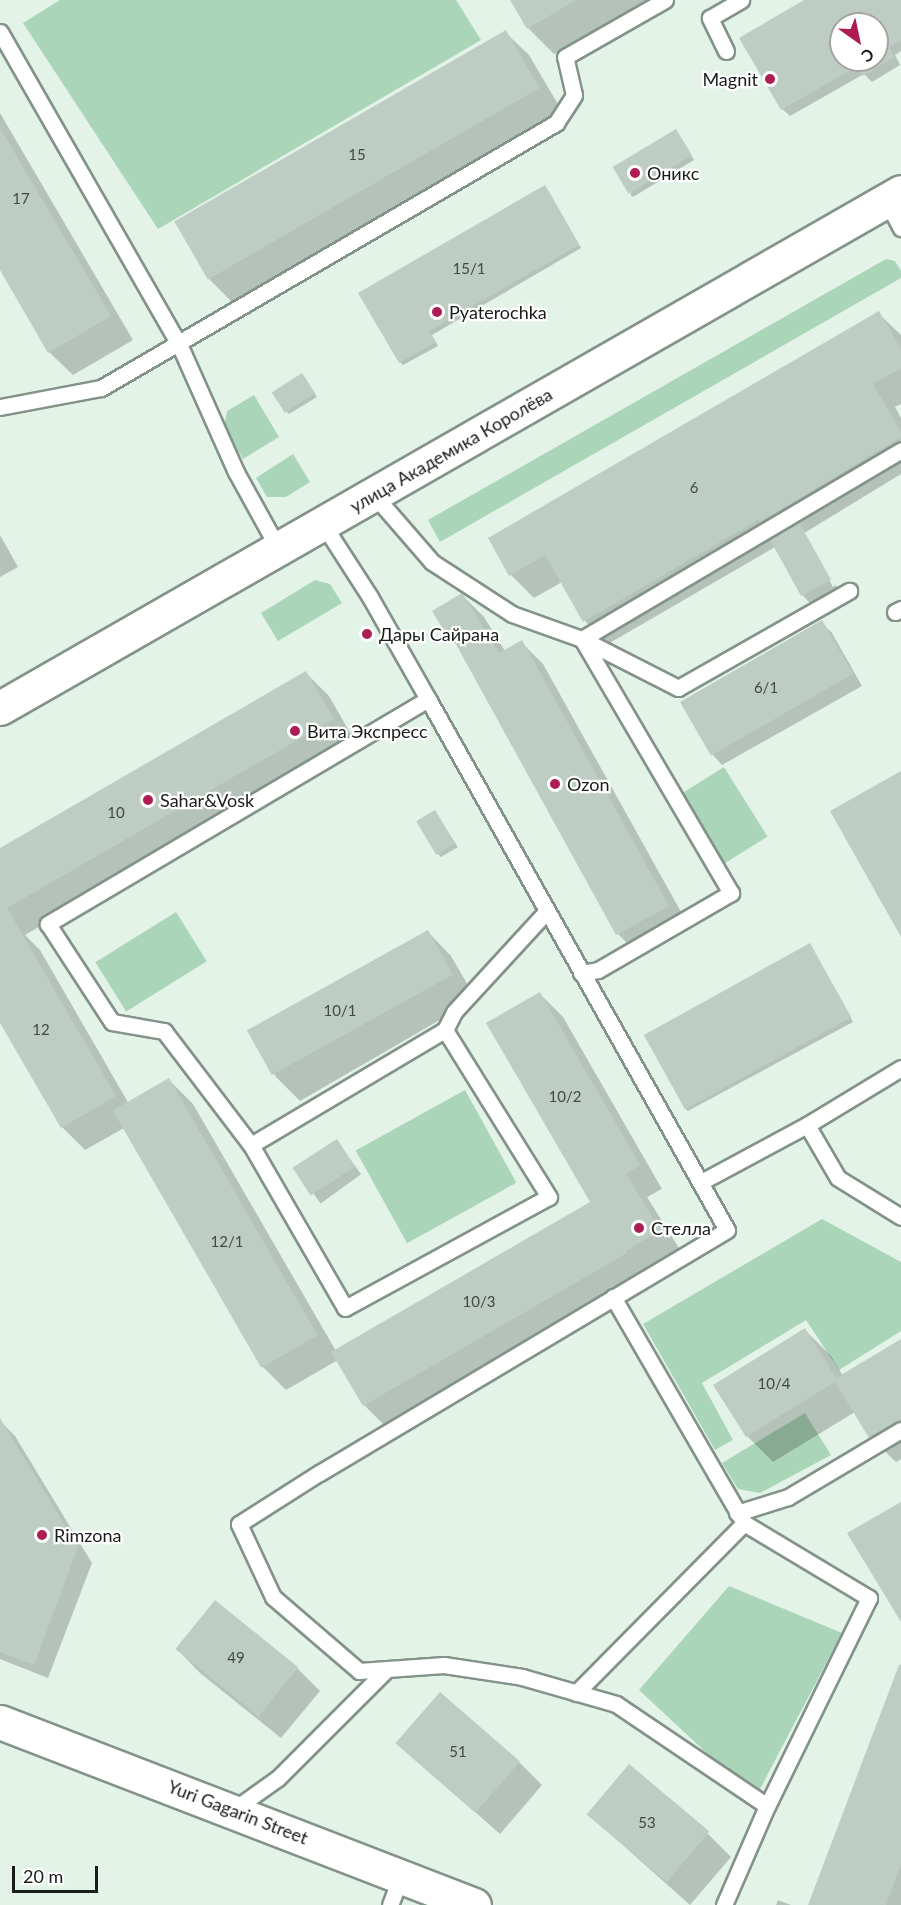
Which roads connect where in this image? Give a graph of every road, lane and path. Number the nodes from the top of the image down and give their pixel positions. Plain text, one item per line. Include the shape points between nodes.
1 (665, 0) edge
2 (741, 0) edge
3 (0, 32) edge
4 (726, 51) dead end
5 (894, 196) edge
6 (901, 228) edge
7 (179, 344) junction
8 (3, 403) edge
9 (901, 450) edge
10 (374, 495) junction
11 (322, 524) junction
12 (279, 550) junction
13 (849, 591) dead end
14 (582, 639) junction
15 (428, 699) junction
16 (0, 708) edge
17 (546, 912) junction
18 (581, 973) junction
19 (445, 1030) junction
20 (901, 1068) edge
21 (807, 1125) junction
22 (251, 1145) junction
23 (701, 1182) junction
24 (901, 1217) edge
25 (613, 1297) junction
26 (901, 1430) edge
27 (740, 1518) junction
28 (387, 1669) junction
29 (576, 1693) junction
30 (0, 1722) edge
31 (767, 1806) junction
32 (232, 1810) junction
33 (395, 1890) edge
34 (474, 1905) edge
35 (724, 1905) edge

1 - 7 lane via 565,57 574,95 556,123
2 - 4 lane via 710,18
3 - 7 lane
5 - 6 lane
5 - 10 street, улица Академика Королёва
7 - 8 lane via 101,388
7 - 12 lane via 236,472
9 - 14 lane
10 - 11 street, улица Академика Королёва
10 - 14 lane via 432,562 512,614
11 - 12 street, улица Академика Королёва
11 - 15 lane via 370,597
12 - 16 street, улица Академика Королёва
13 - 14 lane via 678,688
14 - 18 lane via 731,893 598,970
15 - 17 lane
15 - 22 lane via 48,924 112,1022 164,1031
17 - 18 lane
17 - 19 lane via 453,1012
18 - 23 lane
19 - 22 lane
19 - 22 lane via 549,1197 345,1308
20 - 21 lane
21 - 23 lane
21 - 24 lane via 838,1178
23 - 25 lane via 727,1230
25 - 27 lane
25 - 28 lane via 239,1524 273,1597 359,1671
26 - 27 lane via 788,1497
27 - 29 lane
27 - 31 lane via 869,1598
28 - 29 lane via 444,1665 522,1677
28 - 32 lane via 278,1778
29 - 31 lane via 616,1704
30 - 32 street, Yuri Gagarin Street
31 - 35 lane
32 - 33 street, Yuri Gagarin Street
33 - 34 street, Yuri Gagarin Street

